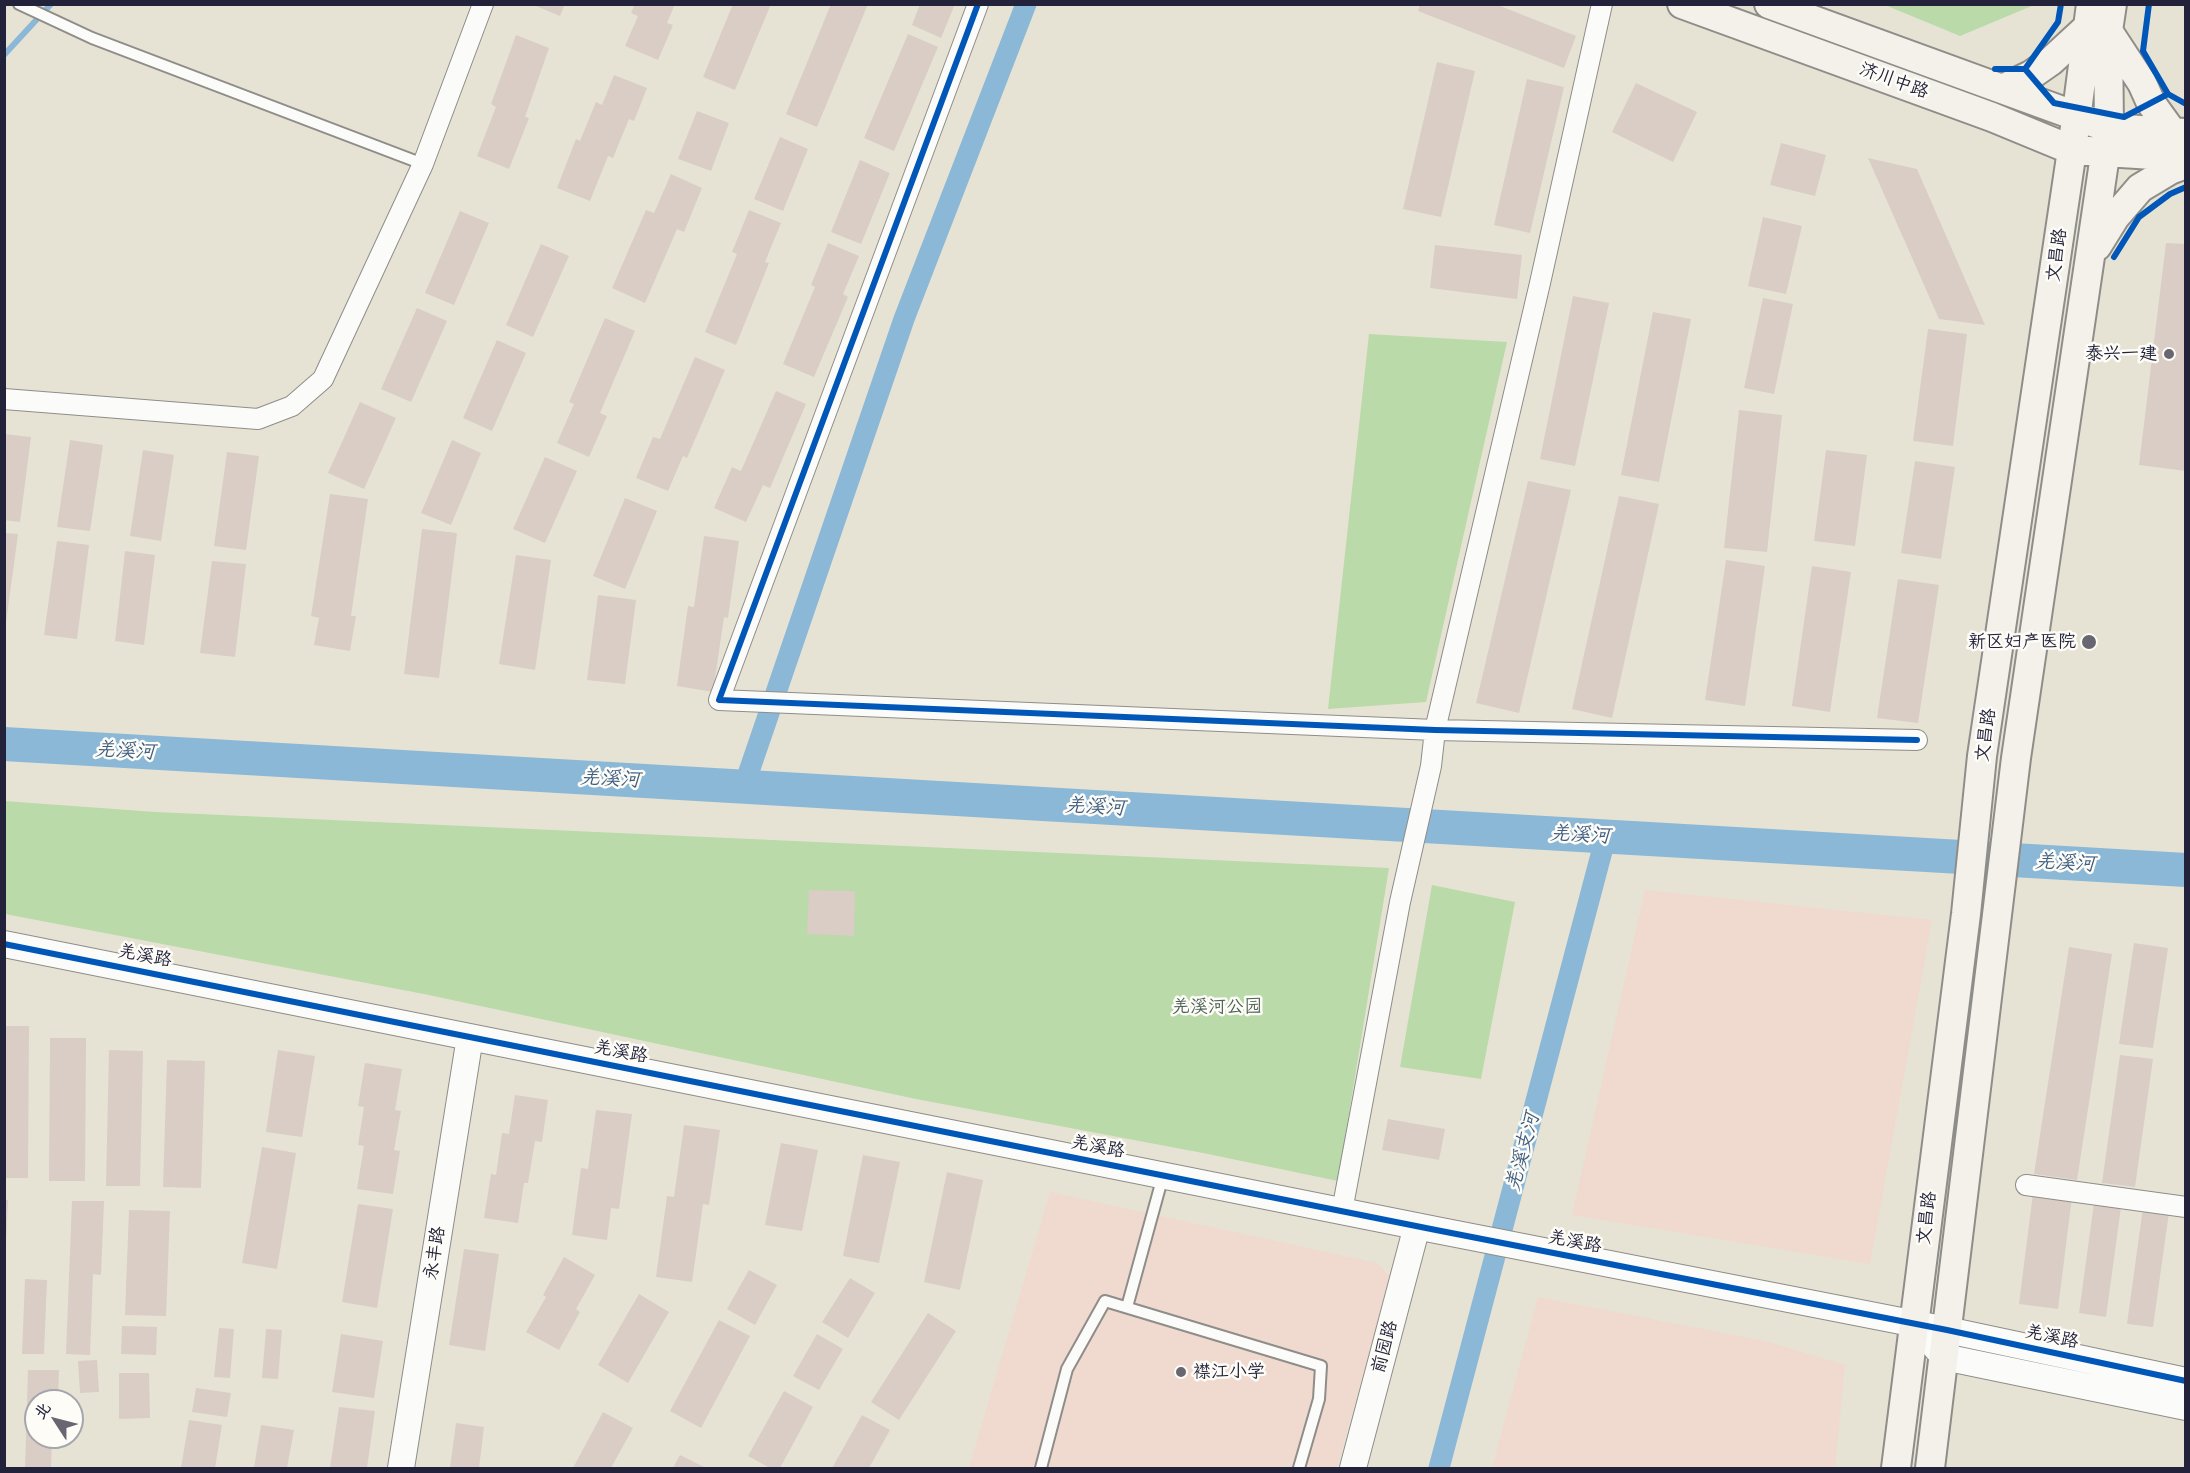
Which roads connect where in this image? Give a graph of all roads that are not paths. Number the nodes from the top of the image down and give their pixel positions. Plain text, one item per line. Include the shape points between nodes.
1 (483, 4) edge
2 (978, 4) edge
3 (1602, 4) edge
4 (1682, 4) edge
5 (1769, 4) edge
6 (20, 5) edge
7 (2100, 17) edge
8 (2002, 89) junction
9 (2077, 116) junction
10 (2179, 132) edge
11 (2108, 140) junction
12 (2072, 150) junction
13 (2186, 157) edge
14 (423, 164) junction
15 (2186, 164) edge
16 (2092, 253) junction
17 (4, 399) edge
18 (1435, 730) junction
19 (1917, 740) dead end
20 (4, 944) edge
21 (470, 1037) junction
22 (1163, 1176) junction
23 (2026, 1185) dead end
24 (2186, 1207) edge
25 (1342, 1211) junction
26 (1426, 1228) junction
27 (1127, 1307) junction
28 (1914, 1323) junction
29 (1946, 1343) junction
30 (2186, 1381) edge
31 (2186, 1407) edge
32 (401, 1468) edge
33 (1041, 1468) edge
34 (1299, 1468) edge
35 (1353, 1468) edge
36 (1896, 1468) edge
37 (1930, 1468) edge

1 - 14 street
2 - 18 street via 719,700
3 - 18 street
4 - 12 main road, 济川中路
5 - 8 main road, 济川中路
6 - 14 lane via 92,38
7 - 8 main road via 2038,70
7 - 9 main road, 文昌路
7 - 10 main road via 2151,103
7 - 11 main road, 文昌路
8 - 9 main road, 济川中路
9 - 11 main road, 济川中路
9 - 12 main road, 文昌路
10 - 11 main road
11 - 12 main road, 济川中路
11 - 13 main road
11 - 16 main road, 文昌路
12 - 28 main road, 文昌路 via 1982,756
14 - 17 street via 323,379 291,406 258,419
15 - 16 main road via 2140,188
16 - 29 main road, 文昌路 via 2016,759
18 - 19 street
18 - 25 street
20 - 21 street, 羌溪路
21 - 22 street, 羌溪路
21 - 32 street, 永丰路
22 - 25 street, 羌溪路
22 - 27 lane
23 - 24 street
25 - 26 street, 羌溪路
26 - 28 street, 羌溪路
26 - 35 street, 前园路
27 - 33 lane via 1106,1301 1067,1369
27 - 34 lane via 1321,1366 1319,1399
28 - 29 street
28 - 36 main road, 文昌路
29 - 30 street, 羌溪路
29 - 31 street
29 - 37 main road, 文昌路

